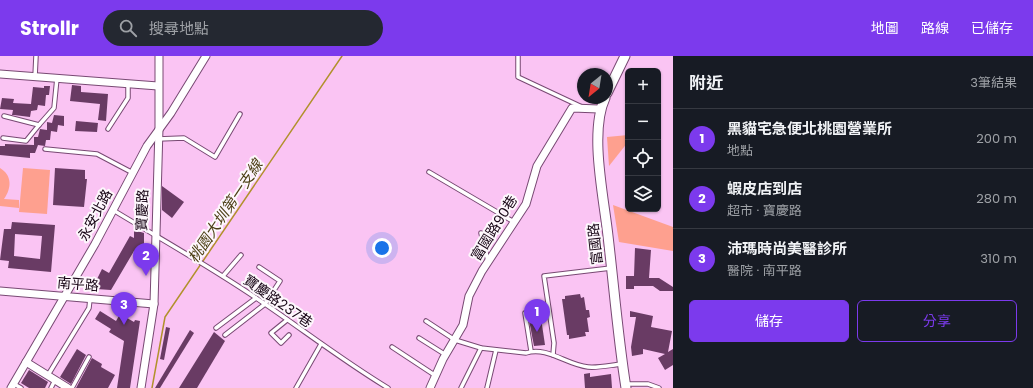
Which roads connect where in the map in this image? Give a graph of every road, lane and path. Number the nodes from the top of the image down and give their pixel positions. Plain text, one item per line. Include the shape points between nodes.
1 (36, 56) edge
2 (159, 56) edge
3 (206, 56) edge
4 (518, 56) edge
5 (624, 56) edge
6 (0, 74) edge
7 (35, 77) junction
8 (57, 78) junction
9 (613, 80) edge
10 (128, 84) junction
11 (158, 86) junction
12 (602, 104) edge
13 (587, 109) junction
14 (599, 109) junction
15 (240, 114) dead end
16 (4, 116) dead end
17 (39, 125) junction
18 (159, 128) junction
19 (108, 129) dead end
20 (4, 138) dead end
21 (158, 139) junction
22 (45, 149) dead end
23 (133, 172) junction
24 (429, 172) dead end
25 (113, 210) junction
26 (514, 222) junction
27 (482, 233) dead end
28 (154, 236) junction
29 (240, 256) dead end
30 (488, 262) junction
31 (259, 267) dead end
32 (612, 268) junction
33 (223, 276) junction
34 (0, 291) edge
35 (65, 296) junction
36 (256, 298) junction
37 (90, 299) junction
38 (154, 304) junction
39 (265, 304) junction
40 (525, 313) dead end
41 (287, 320) junction
42 (426, 321) dead end
43 (216, 328) dead end
44 (225, 335) dead end
45 (289, 335) dead end
46 (420, 338) dead end
47 (455, 340) junction
48 (321, 344) junction
49 (392, 347) dead end
50 (481, 348) junction
51 (496, 350) junction
52 (531, 351) junction
53 (446, 355) junction
54 (553, 355) junction
55 (89, 357) dead end
56 (26, 362) junction
57 (622, 364) junction
58 (48, 375) junction
59 (436, 376) junction
60 (55, 380) junction
61 (12, 386) edge
62 (625, 386) edge
63 (21, 388) edge
64 (51, 388) edge
65 (68, 388) edge
66 (72, 388) edge
67 (141, 388) edge
68 (296, 388) edge
69 (388, 388) edge
70 (430, 388) edge
71 (461, 388) edge
72 (487, 388) edge
73 (659, 388) edge

1 - 7 lane
2 - 11 street, 寶慶路
3 - 18 street, 永安北路
4 - 13 lane via 518,77
5 - 9 street
6 - 7 street
7 - 8 street
8 - 10 street
8 - 17 lane via 54,108
10 - 11 street
10 - 19 lane via 128,98
11 - 18 street, 寶慶路
12 - 14 street, 富國路
13 - 14 street, 富國路90巷
13 - 26 street, 富國路90巷 via 572,108 537,166 526,204
14 - 32 street, 富國路 via 597,130 600,168
15 - 21 lane via 215,157 184,138
16 - 17 lane
17 - 20 lane via 26,141
18 - 21 street, 寶慶路
18 - 23 street, 永安北路
21 - 28 street, 寶慶路
22 - 23 lane via 97,154
23 - 25 street, 永安北路
24 - 26 lane
25 - 28 lane, 寶慶路237巷
25 - 35 street, 永安北路
26 - 30 street, 富國路90巷
27 - 30 lane
28 - 33 lane, 寶慶路237巷
28 - 38 street, 寶慶路
29 - 33 lane
30 - 47 street, 富國路90巷 via 469,296 463,325
31 - 39 lane via 280,281
32 - 54 lane via 544,276 554,343
32 - 57 street, 富國路
33 - 36 lane, 寶慶路237巷
34 - 35 street, 南平路
35 - 37 street, 南平路
35 - 56 street, 永安北路
36 - 39 lane, 寶慶路237巷
36 - 43 lane
37 - 38 street, 南平路
37 - 58 lane via 89,308
38 - 67 street, 寶慶路
39 - 41 lane, 寶慶路237巷
39 - 44 lane
40 - 52 lane
41 - 45 lane via 271,334 281,343
41 - 48 lane, 寶慶路237巷
42 - 47 lane
46 - 53 lane
47 - 50 lane
47 - 53 street, 富國路90巷
48 - 68 lane
48 - 69 lane, 寶慶路237巷
49 - 59 lane
50 - 51 lane
50 - 71 lane
51 - 52 lane via 526,353
51 - 72 lane
52 - 54 lane
53 - 59 street, 富國路90巷
54 - 57 lane via 587,367
55 - 66 lane
56 - 58 street
56 - 61 street, 永安北路
57 - 62 street, 富國路
58 - 60 street
59 - 70 street, 富國路90巷
60 - 64 lane
60 - 65 street
61 - 63 lane
62 - 73 lane via 648,384

